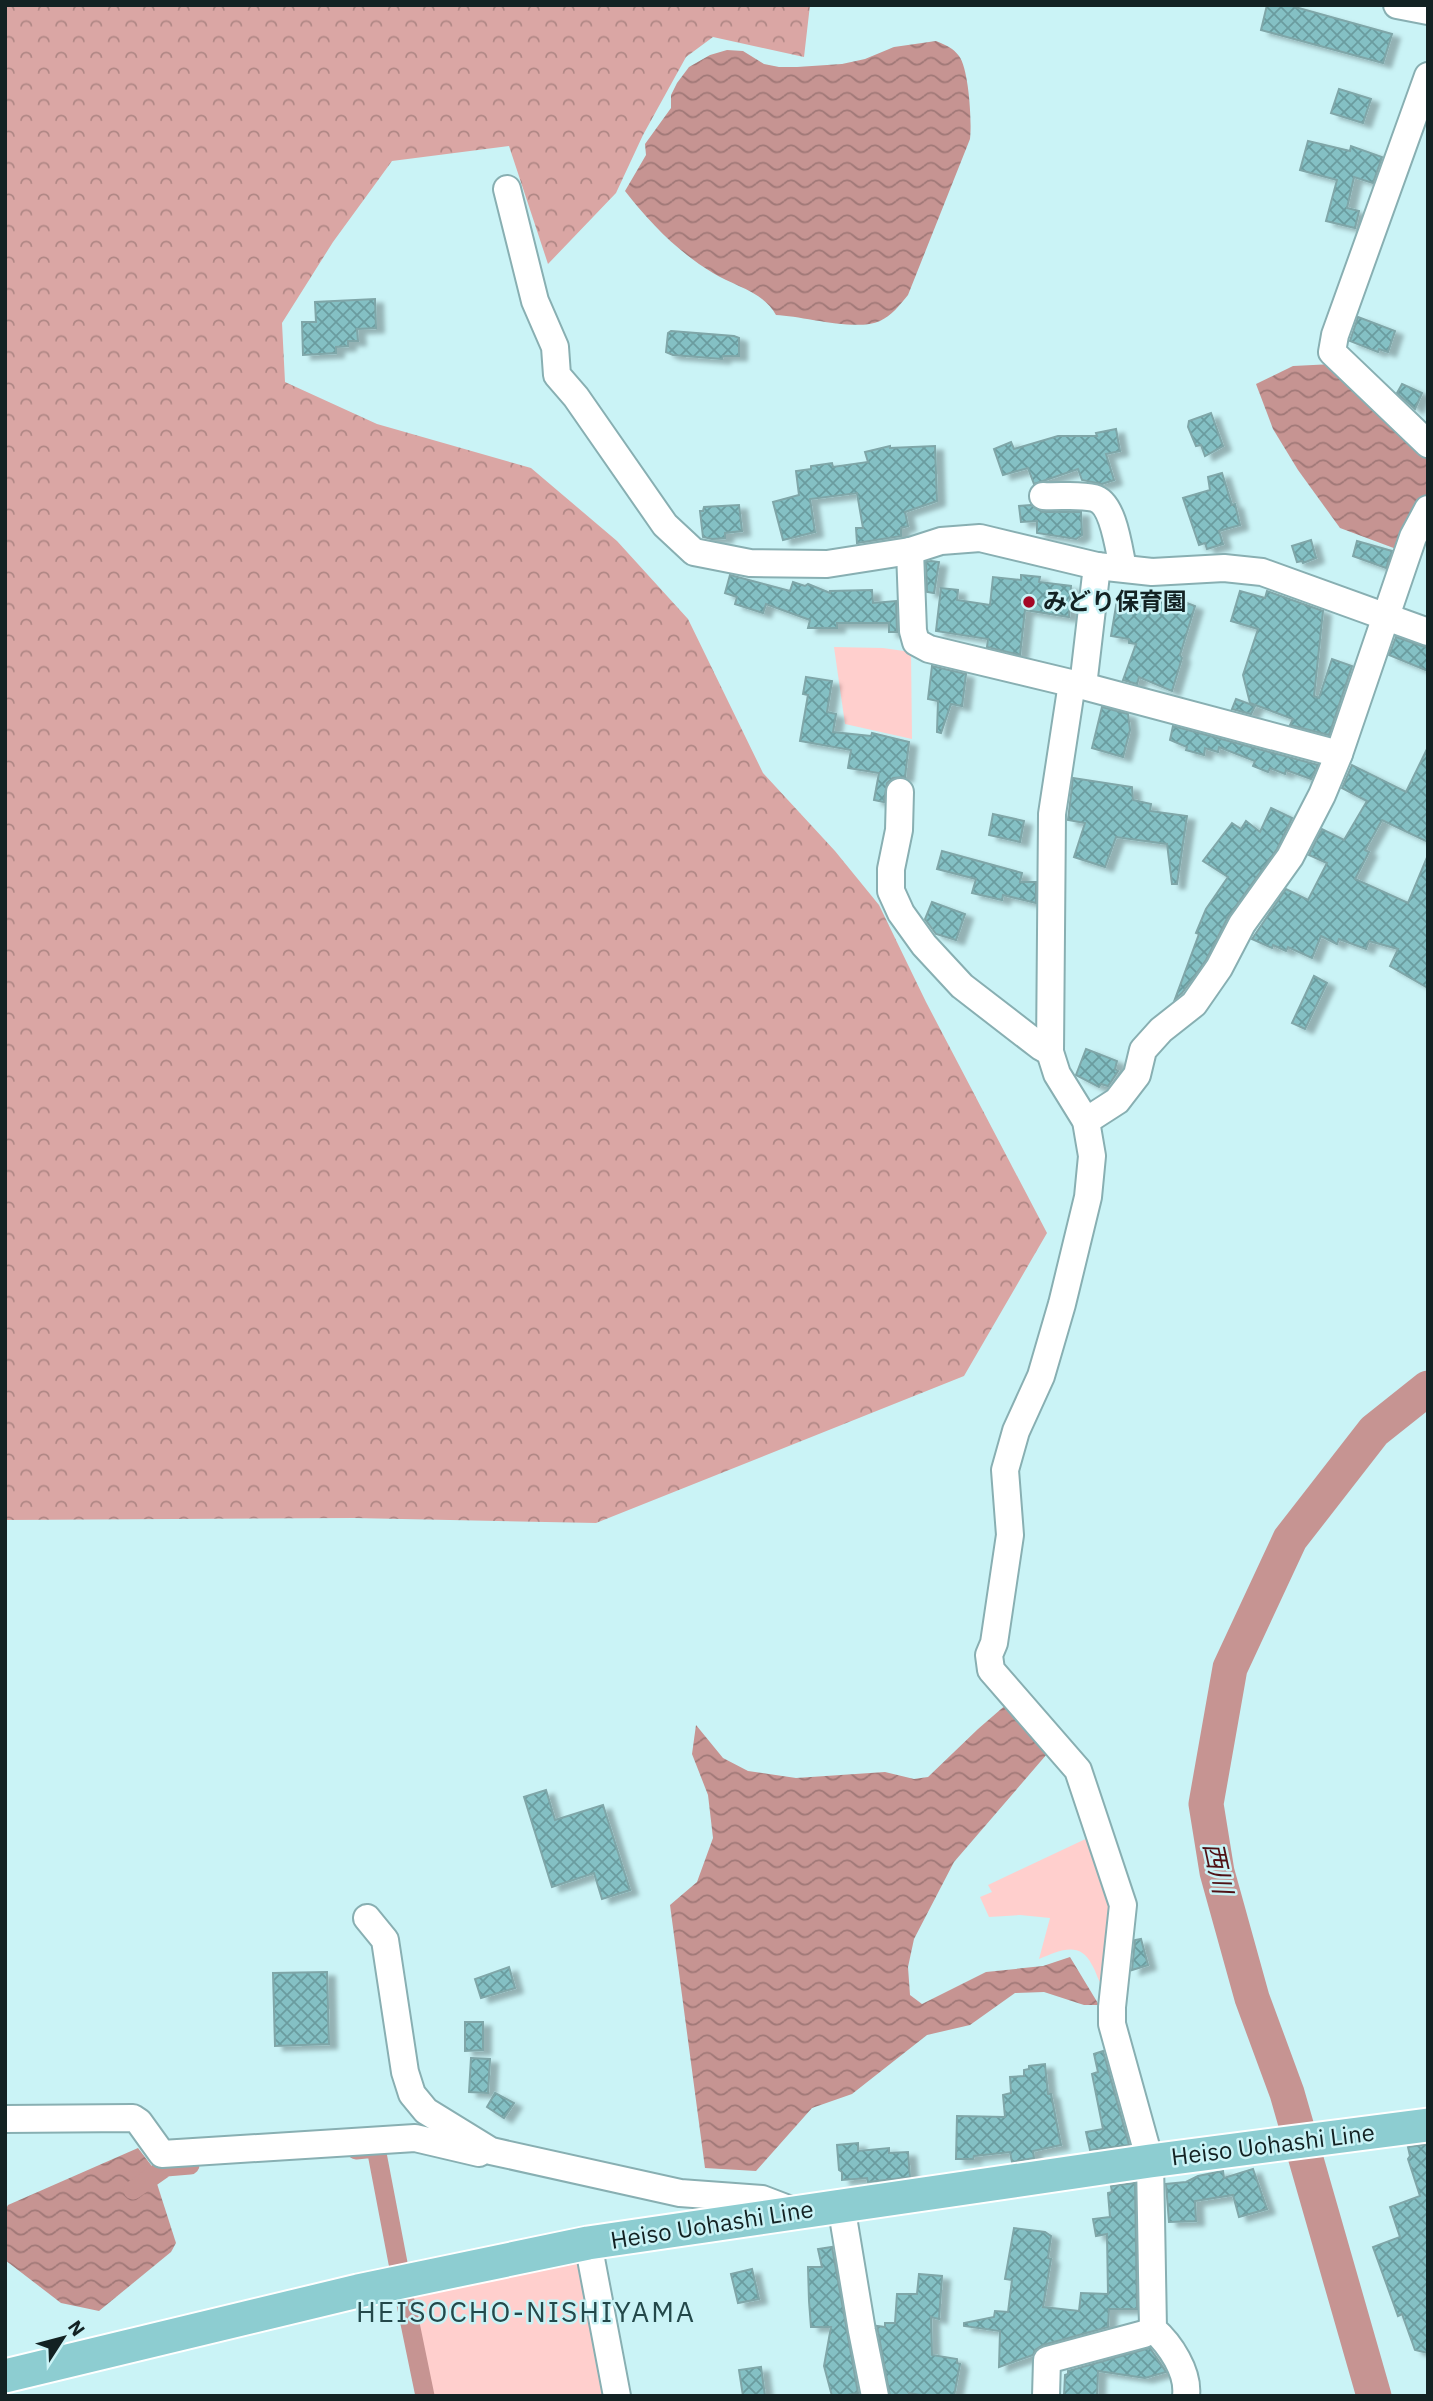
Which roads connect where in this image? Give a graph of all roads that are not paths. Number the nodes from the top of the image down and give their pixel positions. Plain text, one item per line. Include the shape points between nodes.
1 (1398, 5) edge
2 (1428, 11) edge
3 (1428, 76) edge
4 (507, 189) dead end
5 (1428, 444) edge
6 (1043, 496) dead end
7 (1428, 509) edge
8 (910, 551) junction
9 (1110, 567) junction
10 (1386, 617) junction
11 (1428, 632) edge
12 (1077, 685) junction
13 (1339, 754) junction
14 (900, 792) dead end
15 (1050, 1052) junction
16 (1086, 1121) junction
17 (367, 1918) dead end
18 (5, 2119) edge
19 (1428, 2125) edge
20 (491, 2151) junction
21 (1150, 2161) junction
22 (841, 2205) junction
23 (796, 2212) junction
24 (588, 2243) junction
25 (1153, 2329) junction
26 (5, 2376) edge
27 (617, 2396) edge
28 (875, 2396) edge
29 (1046, 2396) edge
30 (1186, 2396) edge

1 - 2 street
3 - 5 street via 1332,352
4 - 8 street via 535,301 555,347 557,375 665,525 694,552 750,563 827,564
6 - 9 street via 1095,498 1103,503 1114,525
7 - 10 street via 1413,537
8 - 9 street via 941,541 980,538
8 - 12 street via 916,642
9 - 10 street via 1152,572 1224,568 1262,572
9 - 12 street
10 - 11 street
10 - 13 street
12 - 13 street
12 - 15 street via 1052,814
13 - 16 street via 1290,858 1242,924 1219,968 1194,1004 1143,1050 1137,1075 1117,1101
14 - 15 street via 891,891 901,913 962,986
15 - 16 street via 1056,1074
16 - 21 street via 1092,1156 1088,1197 1041,1376 1016,1431 1005,1471 1010,1535 989,1655 990,1670 1078,1770 1117,1882 1123,1905 1112,2024
17 - 20 street via 386,1940 412,2094 426,2111
18 - 20 street via 133,2118 162,2154 415,2138
19 - 21 main road, Heiso Uohashi Line
20 - 23 street via 680,2193 762,2199
21 - 22 main road, Heiso Uohashi Line
21 - 25 street
22 - 23 main road, Heiso Uohashi Line
22 - 28 street
23 - 24 main road, Heiso Uohashi Line
24 - 26 main road, Heiso Uohashi Line via 358,2291
24 - 27 street
25 - 29 street via 1048,2360
25 - 30 street via 1184,2374

